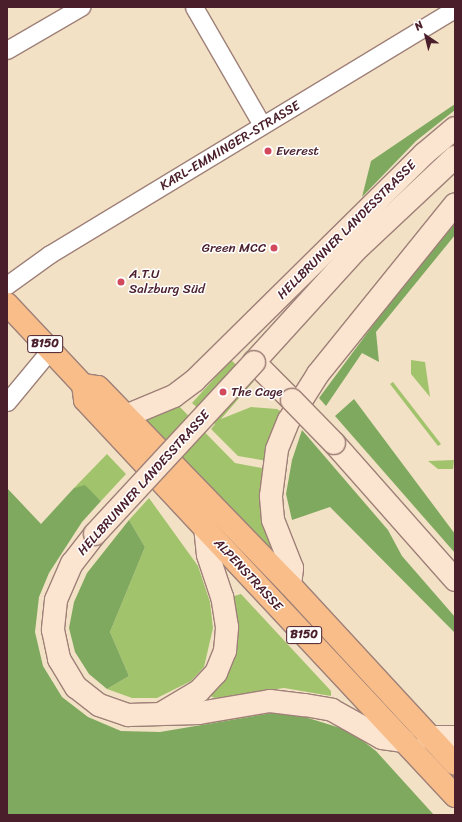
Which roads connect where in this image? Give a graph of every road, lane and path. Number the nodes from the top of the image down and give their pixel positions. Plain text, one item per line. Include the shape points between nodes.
1 (81, 7) edge
2 (194, 7) edge
3 (455, 9) edge
4 (7, 50) edge
5 (262, 125) junction
6 (455, 128) edge
7 (455, 157) edge
8 (455, 204) edge
9 (7, 285) edge
10 (7, 304) edge
11 (50, 350) junction
12 (254, 362) junction
13 (83, 385) junction
14 (7, 402) edge
15 (126, 416) junction
16 (204, 528) junction
17 (455, 580) edge
18 (290, 585) junction
19 (159, 715) junction
20 (428, 737) junction
21 (455, 737) edge
22 (404, 741) junction
23 (455, 764) edge
24 (455, 796) edge

1 - 4 street
2 - 5 street
3 - 5 street, KARL-EMMINGER-STRASSE
5 - 9 street, KARL-EMMINGER-STRASSE via 44,258
6 - 15 main road, HELLBRUNNER LANDESSTRASSE via 424,154 195,380 174,396
7 - 12 main road, HELLBRUNNER LANDESSTRASSE via 356,250
8 - 18 main road via 318,374 289,420 277,449 272,496 273,520 292,568
10 - 11 main road, ALPENSTRASSE / B150
11 - 13 main road, ALPENSTRASSE / B150
11 - 14 street
12 - 17 main road, bridge via 334,443
12 - 19 main road, HELLBRUNNER LANDESSTRASSE, bridge via 95,534 72,563 56,600 53,630 59,659 76,687 99,705 128,715
13 - 15 main road, ALPENSTRASSE / B150 via 98,387
13 - 16 main road, ALPENSTRASSE / B150 via 85,400
15 - 18 main road, ALPENSTRASSE / B150
16 - 19 main road via 208,555 222,597 226,627 225,651 216,673 199,691
16 - 22 main road, ALPENSTRASSE / B150
18 - 20 main road, ALPENSTRASSE / B150
19 - 22 main road, HELLBRUNNER LANDESSTRASSE via 277,702 332,710 382,738
20 - 21 main road
20 - 23 main road, ALPENSTRASSE / B150
22 - 24 main road, ALPENSTRASSE / B150

